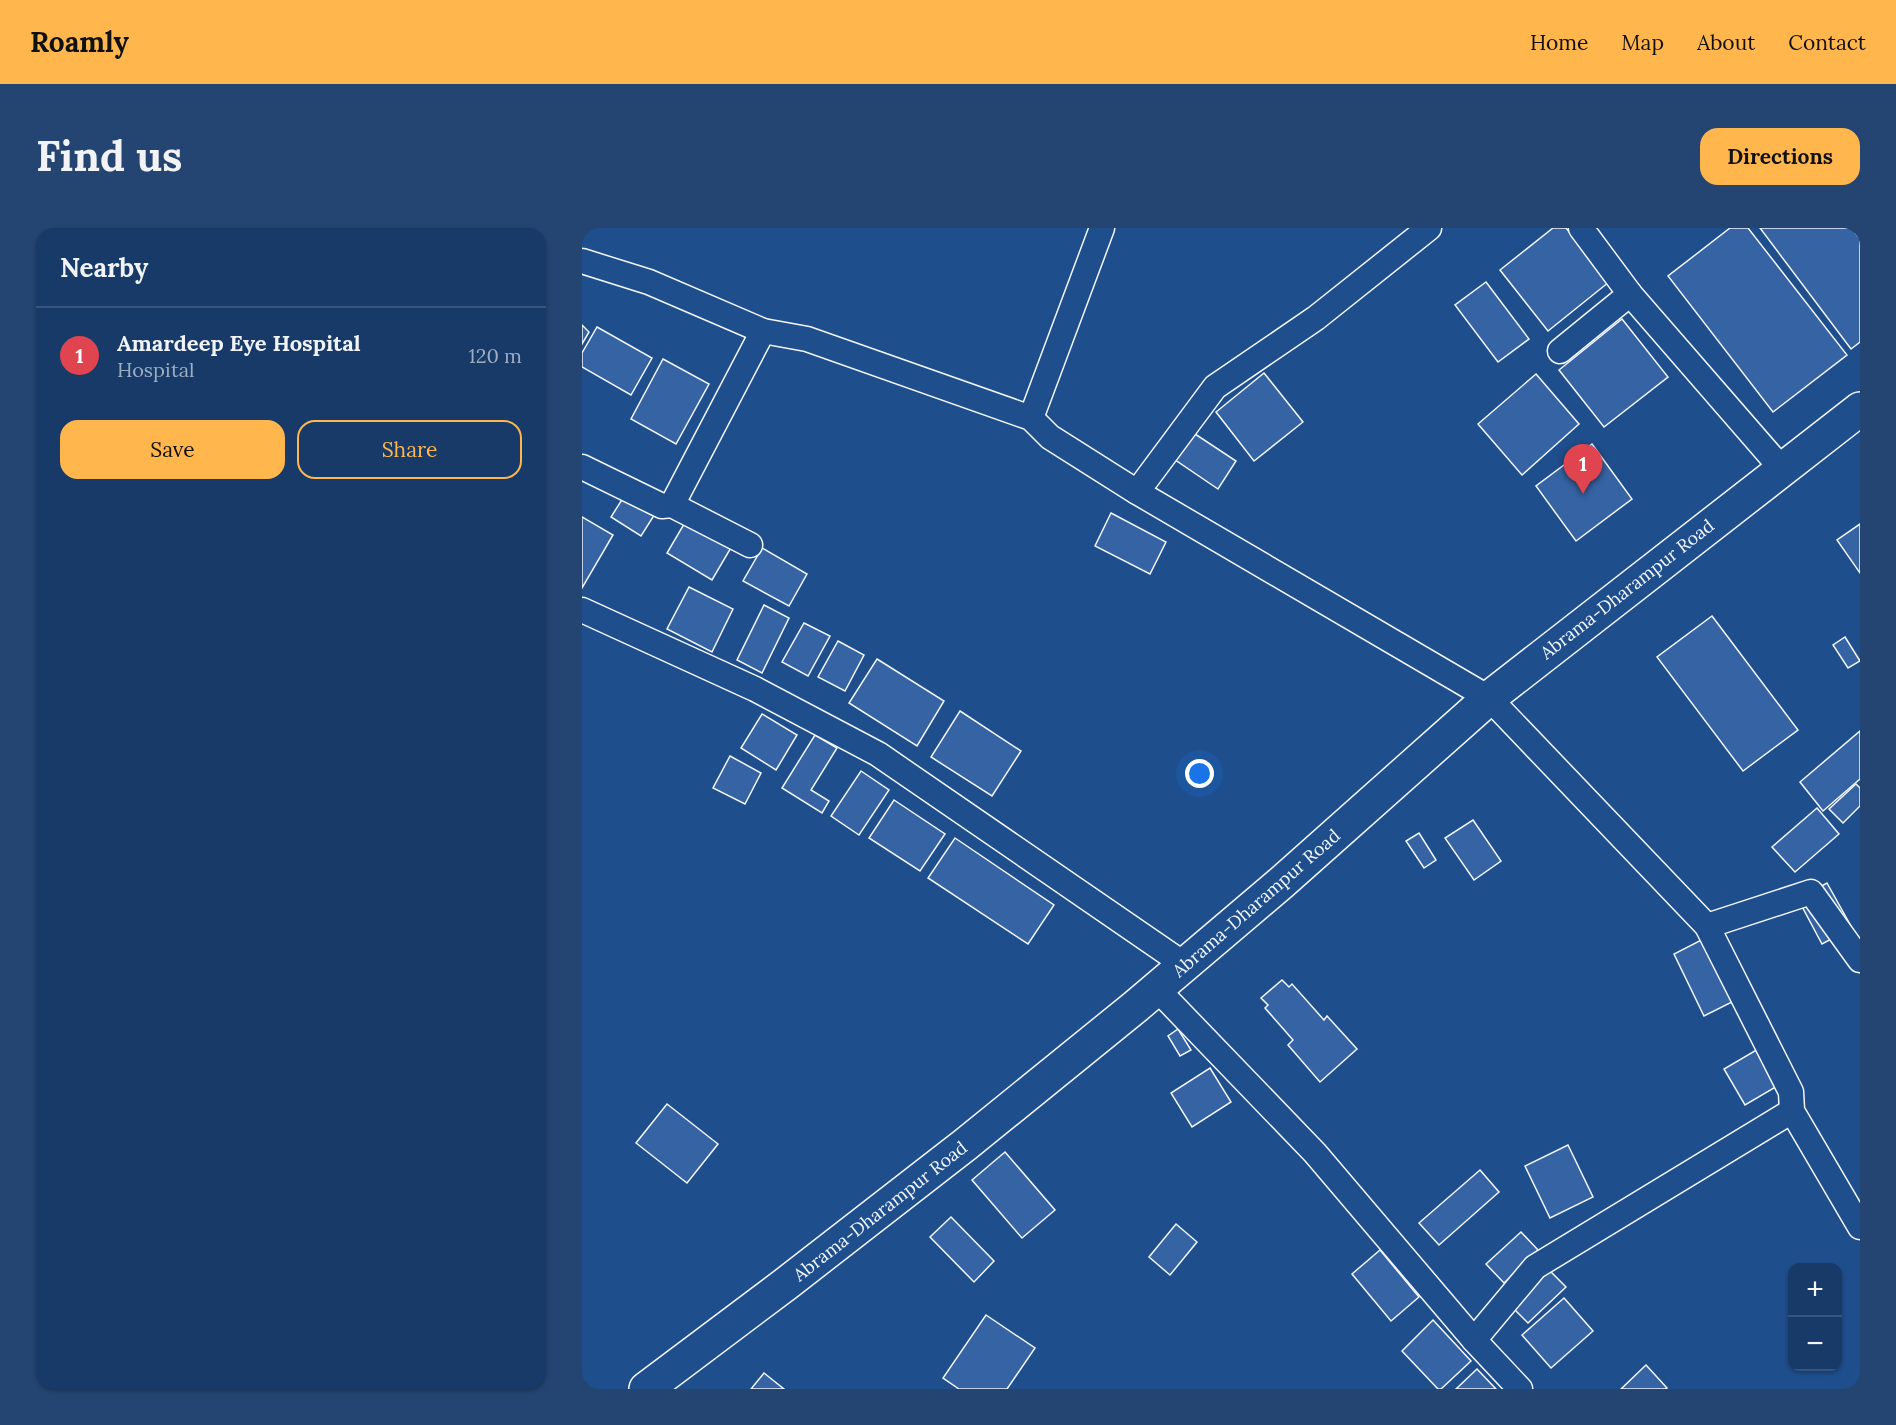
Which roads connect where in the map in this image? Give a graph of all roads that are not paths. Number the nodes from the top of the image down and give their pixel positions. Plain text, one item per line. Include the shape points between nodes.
1 (1102, 228) edge
2 (1429, 228) edge
3 (1581, 228) edge
4 (582, 261) edge
5 (1630, 294) junction
6 (763, 331) junction
7 (1560, 351) dead end
8 (1860, 409) edge
9 (1031, 418) junction
10 (582, 467) edge
11 (1782, 469) junction
12 (1137, 492) junction
13 (672, 505) junction
14 (750, 545) dead end
15 (582, 610) edge
16 (1489, 698) junction
17 (1707, 926) junction
18 (1860, 960) edge
19 (1185, 965) junction
20 (1157, 989) junction
21 (1792, 1111) junction
22 (1860, 1227) edge
23 (1474, 1340) junction
24 (646, 1389) edge
25 (1520, 1389) edge

1 - 9 street
2 - 12 street via 1316,318 1215,387
3 - 5 street
4 - 6 street via 649,282
5 - 7 street
5 - 11 street
6 - 9 street via 807,339
6 - 13 street
8 - 11 main road, Abrama-Dharampur Road
9 - 12 street via 1050,437
10 - 13 street via 662,506
11 - 16 main road, Abrama-Dharampur Road
12 - 16 street
13 - 14 street
15 - 19 street via 755,689 878,754
16 - 17 street
16 - 19 main road, Abrama-Dharampur Road
17 - 18 street via 1811,892
17 - 21 street via 1791,1092
19 - 20 main road, Abrama-Dharampur Road
20 - 23 street via 1315,1153
20 - 24 main road, Abrama-Dharampur Road via 947,1158
21 - 22 street
21 - 23 street via 1535,1267
23 - 25 street

